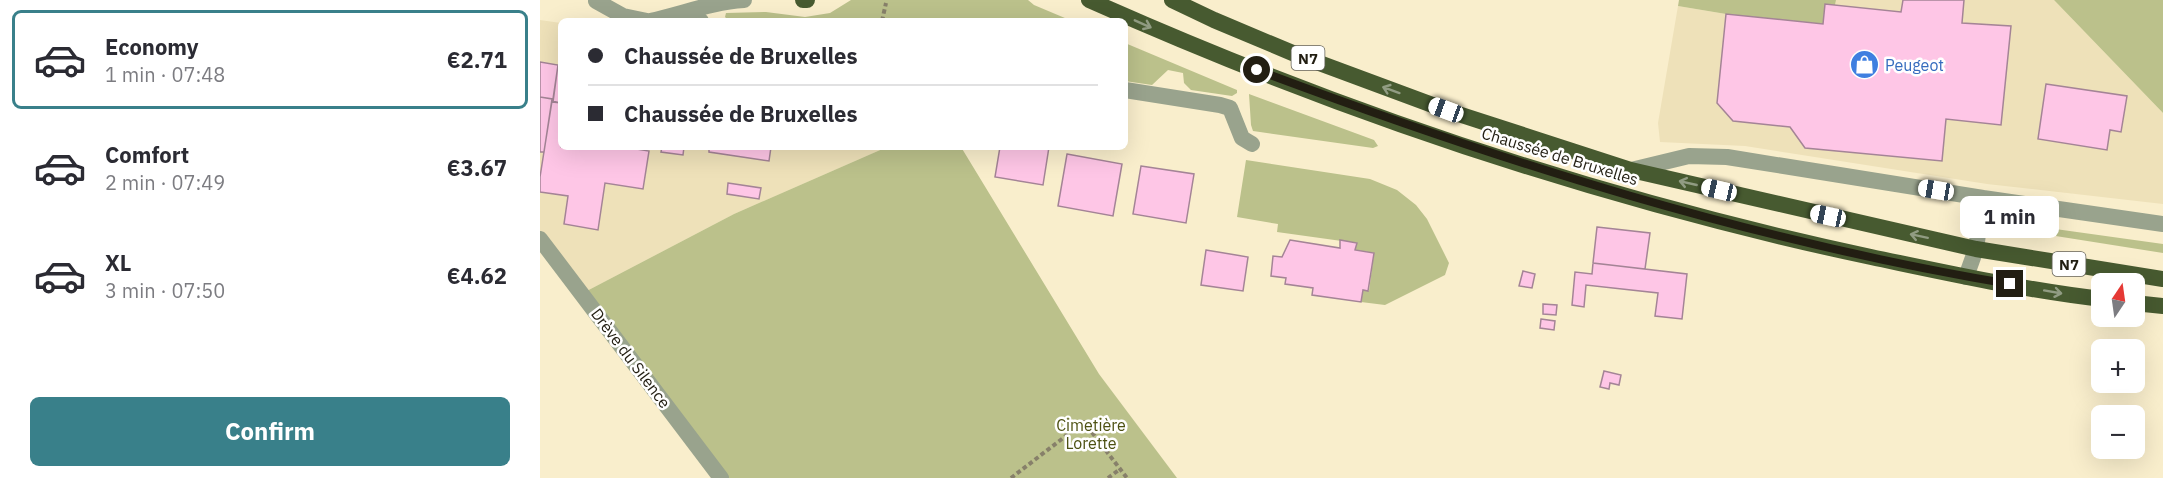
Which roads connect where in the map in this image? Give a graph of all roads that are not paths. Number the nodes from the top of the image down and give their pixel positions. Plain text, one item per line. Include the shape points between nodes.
1 (591, 0) edge
2 (605, 0) edge
3 (744, 0) edge
4 (1089, 0) edge
5 (1172, 0) edge
6 (596, 1) edge
7 (695, 16) edge
8 (633, 18) edge
9 (677, 18) edge
10 (1128, 90) edge
11 (1252, 144) dead end
12 (1631, 170) junction
13 (1983, 198) junction
14 (2163, 224) edge
15 (540, 239) edge
16 (1976, 249) junction
17 (1966, 277) junction
18 (2163, 279) edge
19 (2091, 297) edge
20 (2145, 304) edge
21 (2163, 306) edge
22 (722, 478) edge

1 - 6 street
2 - 6 street
3 - 7 street via 708,5
4 -> 17 highway, Chaussée de Bruxelles / N7 via 1268,75 1532,167 1788,238
12 -> 5 highway, Chaussée de Bruxelles / N7 via 1446,110 1295,54
6 - 8 street
7 - 9 street
10 - 11 street via 1230,108 1242,138
12 - 13 street, Chaussée de Bruxelles via 1689,156 1727,157
16 -> 12 highway, Chaussée de Bruxelles / N7
13 - 14 street, Chaussée de Bruxelles
13 - 16 street
15 - 22 street, Drève du Silence
16 - 17 street
16 - 18 highway, Chaussée de Bruxelles / N7
17 -> 19 highway, Chaussée de Bruxelles / N7
20 - 21 highway

